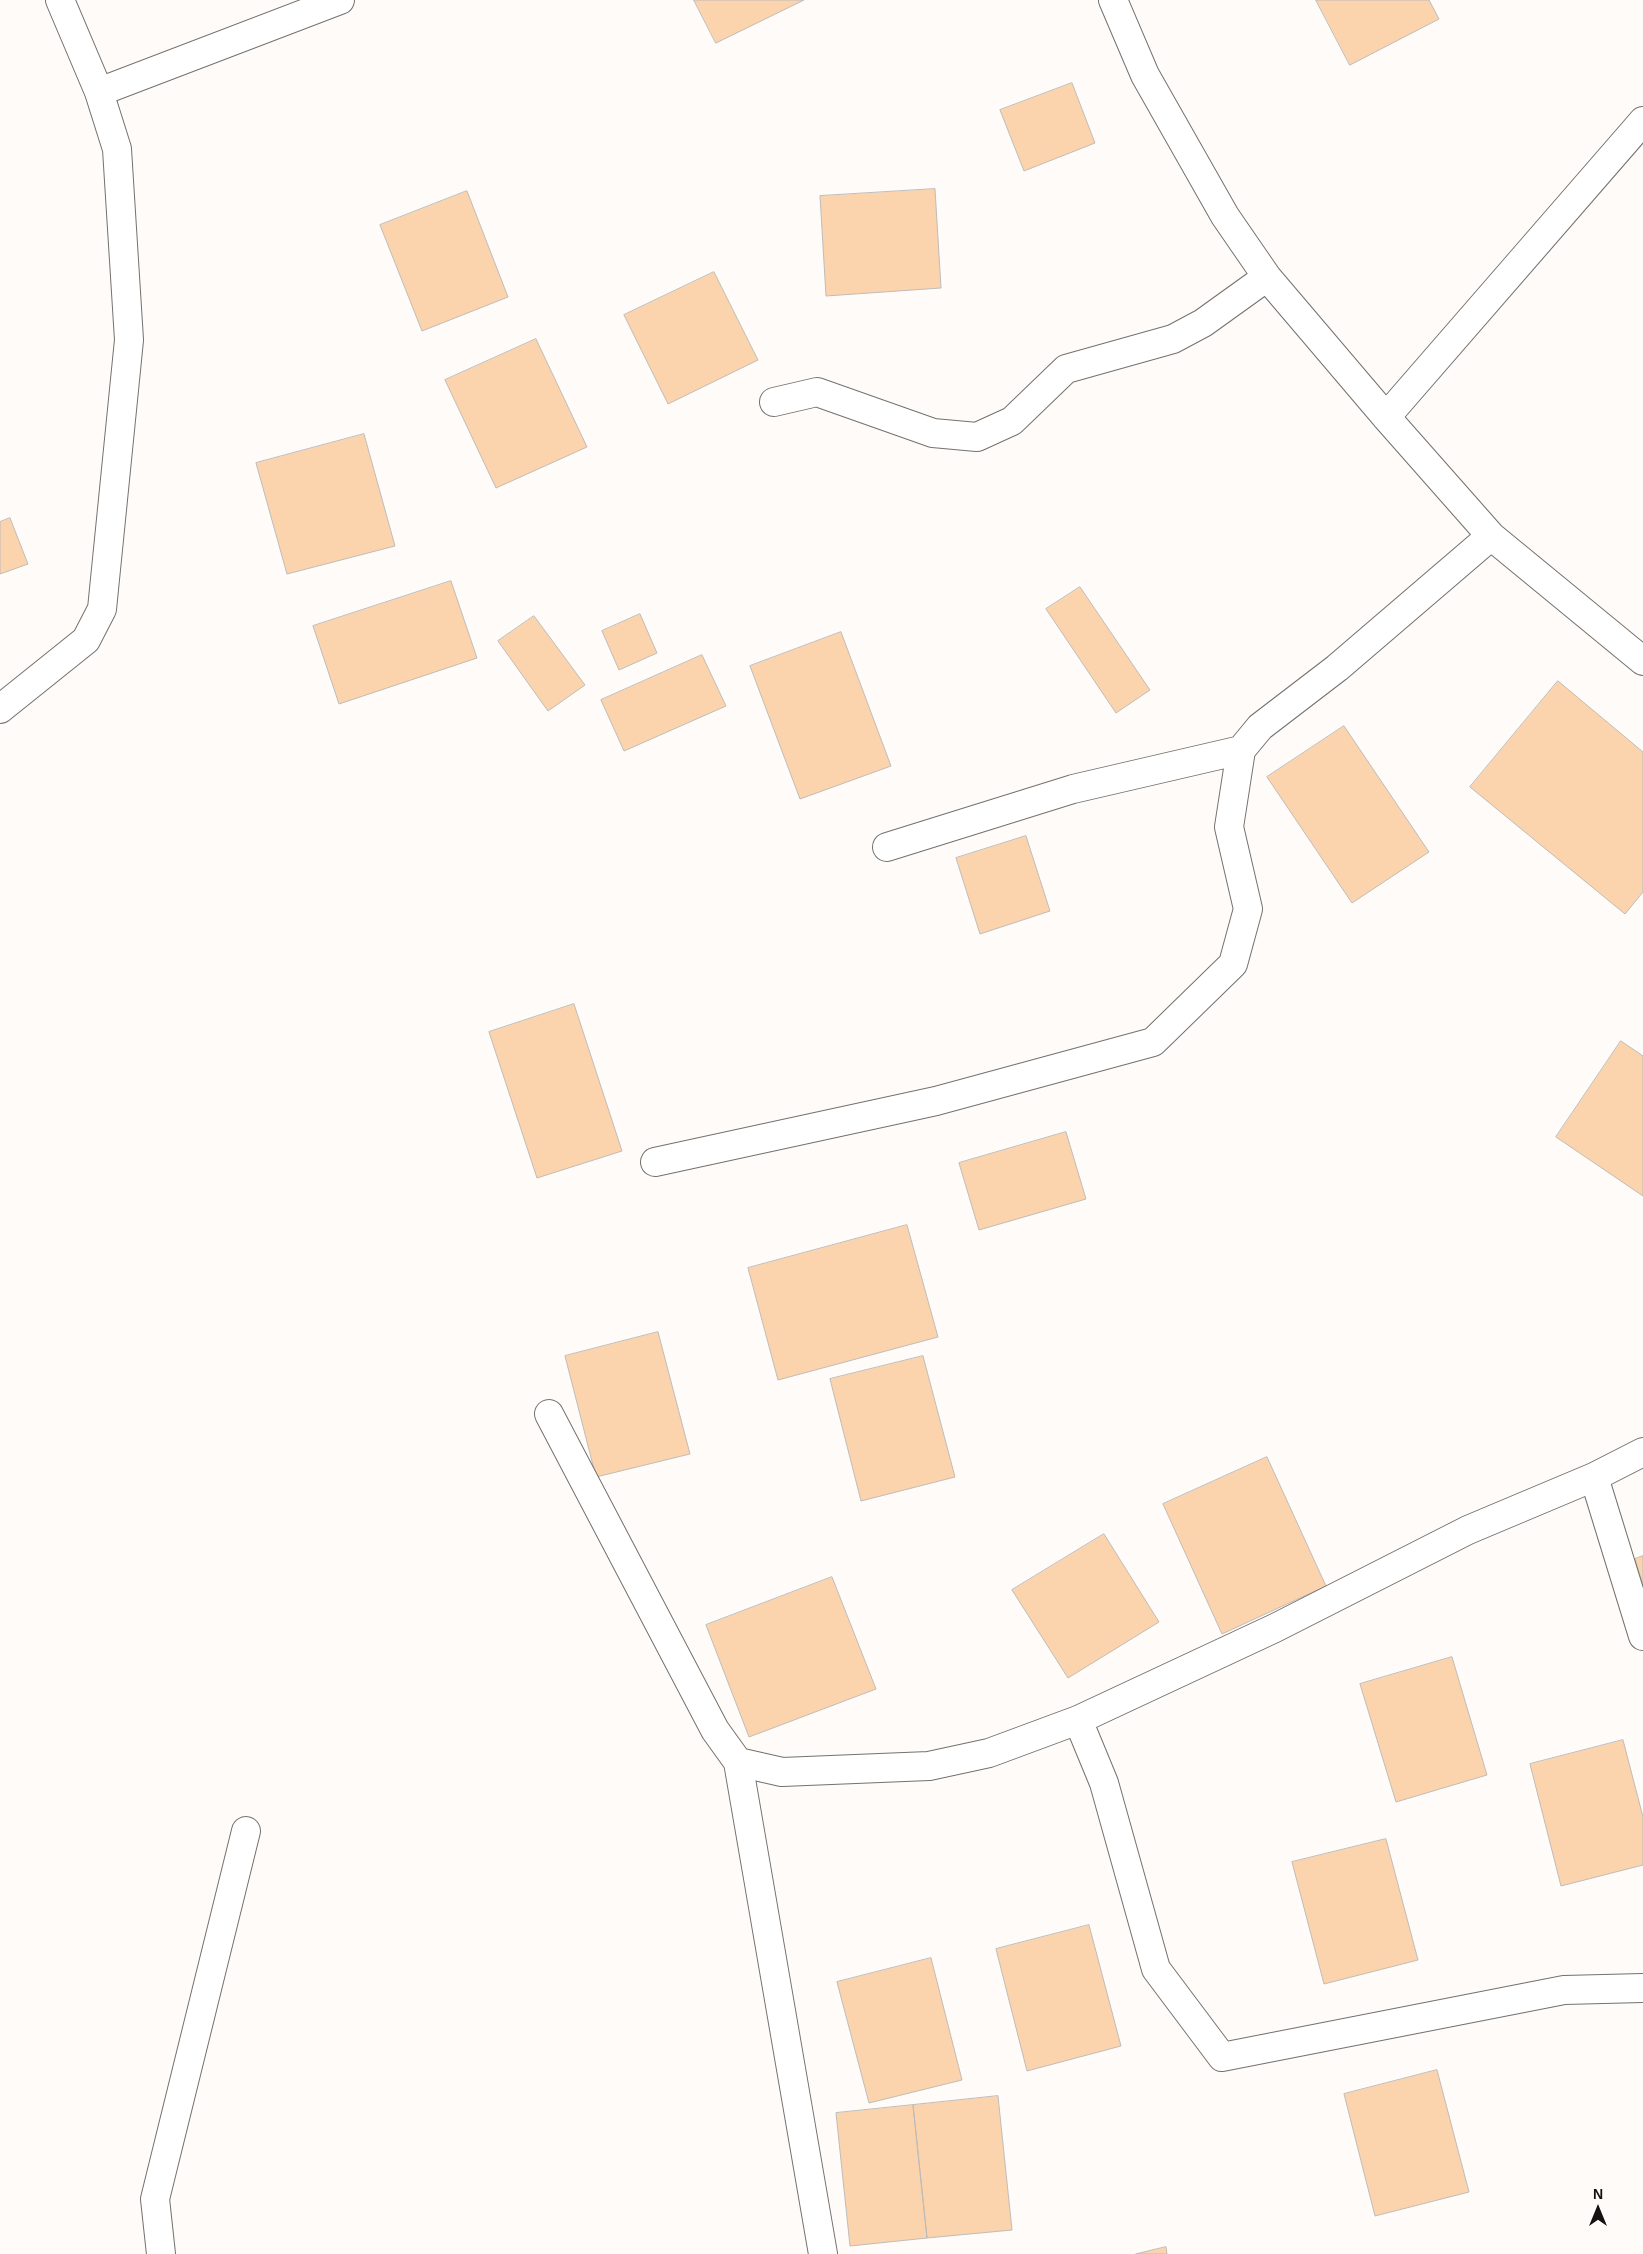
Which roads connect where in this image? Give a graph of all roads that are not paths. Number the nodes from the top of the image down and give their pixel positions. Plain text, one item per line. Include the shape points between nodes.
1 (60, 0) edge
2 (340, 0) edge
3 (1113, 0) edge
4 (100, 92) junction
5 (1643, 121) edge
6 (1267, 277) junction
7 (774, 402) dead end
8 (1386, 417) junction
9 (1491, 536) junction
10 (1643, 661) edge
11 (0, 709) edge
12 (1241, 750) junction
13 (887, 847) dead end
14 (655, 1162) dead end
15 (549, 1414) dead end
16 (1643, 1452) edge
17 (1594, 1477) junction
18 (1643, 1636) edge
19 (1078, 1720) junction
20 (738, 1762) junction
21 (246, 1831) dead end
22 (1643, 1988) edge
23 (160, 2254) edge
24 (823, 2254) edge

1 - 4 street
2 - 4 street
3 - 6 street via 1145,75 1225,216
4 - 11 street via 117,148 129,340 102,608 86,640
5 - 8 street
6 - 7 street via 1203,323 1173,339 1066,369 1012,421 977,437 933,433 817,392
6 - 8 street
8 - 9 street
9 - 10 street
9 - 12 street via 1337,668 1260,727
12 - 13 street via 1073,789
12 - 14 street via 1229,827 1248,909 1233,964 1153,1042 936,1101
15 - 20 street via 715,1730
16 - 17 street
17 - 18 street
17 - 19 street via 1468,1530 1275,1628
19 - 20 street via 988,1753 929,1766 782,1772
19 - 22 street via 1104,1783 1156,1969 1222,2058 1564,1990
20 - 24 street
21 - 23 street via 155,2199

